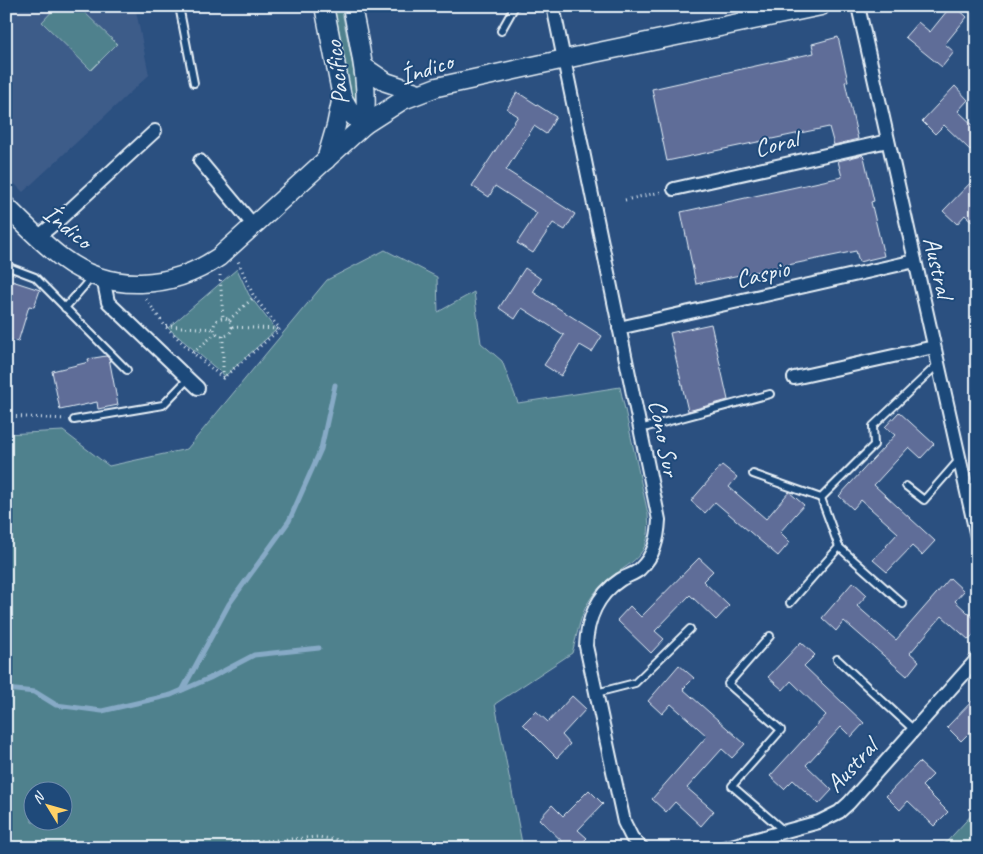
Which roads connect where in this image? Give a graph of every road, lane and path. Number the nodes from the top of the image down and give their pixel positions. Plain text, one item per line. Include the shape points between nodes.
1 (179, 6) edge
2 (324, 6) edge
3 (352, 6) edge
4 (515, 6) edge
5 (553, 6) edge
6 (821, 6) edge
7 (858, 6) edge
8 (501, 31) dead end
9 (565, 59) junction
10 (364, 67) junction
11 (194, 83) dead end
12 (419, 93) junction
13 (342, 96) junction
14 (364, 125) junction
15 (155, 131) dead end
16 (888, 141) junction
17 (200, 162) dead end
18 (325, 163) junction
19 (674, 189) dead end
20 (644, 196) dead end
21 (625, 200) dead end
22 (6, 206) edge
23 (254, 227) junction
24 (38, 237) junction
25 (226, 252) junction
26 (915, 261) junction
27 (6, 266) edge
28 (98, 277) junction
29 (136, 284) junction
30 (254, 297) junction
31 (66, 308) junction
32 (223, 317) junction
33 (230, 320) junction
34 (166, 326) junction
35 (232, 327) junction
36 (619, 328) junction
37 (280, 329) junction
38 (215, 331) junction
39 (222, 336) junction
40 (934, 347) junction
41 (193, 353) junction
42 (938, 364) junction
43 (127, 370) dead end
44 (223, 378) junction
45 (794, 378) dead end
46 (193, 384) joint
47 (770, 394) dead end
48 (6, 416) edge
49 (74, 420) joint
50 (640, 429) junction
51 (960, 460) junction
52 (753, 474) dead end
53 (906, 486) dead end
54 (821, 498) junction
55 (977, 537) edge
56 (840, 547) junction
57 (790, 603) dead end
58 (903, 604) dead end
59 (690, 629) dead end
60 (770, 636) dead end
61 (837, 659) dead end
62 (977, 659) edge
63 (596, 693) junction
64 (914, 730) junction
65 (784, 831) junction
66 (222, 848) edge
67 (392, 848) edge
68 (642, 848) edge
69 (724, 848) edge

1 - 11 lane
2 - 13 street, Pacífico
3 - 10 street, Pacífico
4 - 8 lane
5 - 9 street, Cono Sur
6 - 9 street, Índico
7 - 16 street, Austral
9 - 12 street, Índico
9 - 36 street, Cono Sur
10 - 12 street via 386,82
10 - 14 street, Pacífico
12 - 14 street, Índico
13 - 14 street, Pacífico via 353,116
13 - 18 street
14 - 18 street, Índico
15 - 24 street
16 - 19 street, Coral
16 - 26 street, Austral
17 - 23 street
18 - 23 street, Índico
20 - 21 path
22 - 24 street, Índico
23 - 25 street, Índico
24 - 28 street, Índico via 63,259
25 - 29 street, Índico via 201,269 181,277
25 - 30 path
25 - 32 path
26 - 36 street, Caspio
26 - 40 street, Austral
27 - 31 lane via 34,276
28 - 29 street, Índico
28 - 31 lane
28 - 46 street, Índico via 108,302
29 - 34 path
30 - 33 path
30 - 37 path
31 - 43 lane
32 - 33 path
32 - 38 path via 217,320
33 - 35 path
34 - 38 path
34 - 41 path
35 - 37 path
35 - 39 path via 229,334
36 - 50 street, Cono Sur
37 - 44 path
38 - 39 path
38 - 41 path
39 - 44 path
40 - 42 street, Austral
40 - 45 street
41 - 44 path
42 - 51 street, Austral
42 - 54 lane via 874,426 874,445
46 - 49 lane via 163,405
47 - 50 lane
48 - 49 path
50 - 63 street, Cono Sur via 657,511 657,540 647,562 611,588 592,614 586,646
51 - 53 lane via 924,500
51 - 55 street, Austral
52 - 54 lane
54 - 56 lane
56 - 57 lane
56 - 58 lane
59 - 63 lane via 635,683
60 - 65 lane via 728,684 781,730 732,786
61 - 64 lane
62 - 64 street, Austral
63 - 68 street, Cono Sur via 624,822 632,838
64 - 65 street, Austral via 839,812 819,822
65 - 69 street, Austral
66 - 67 path via 235,843 318,837

